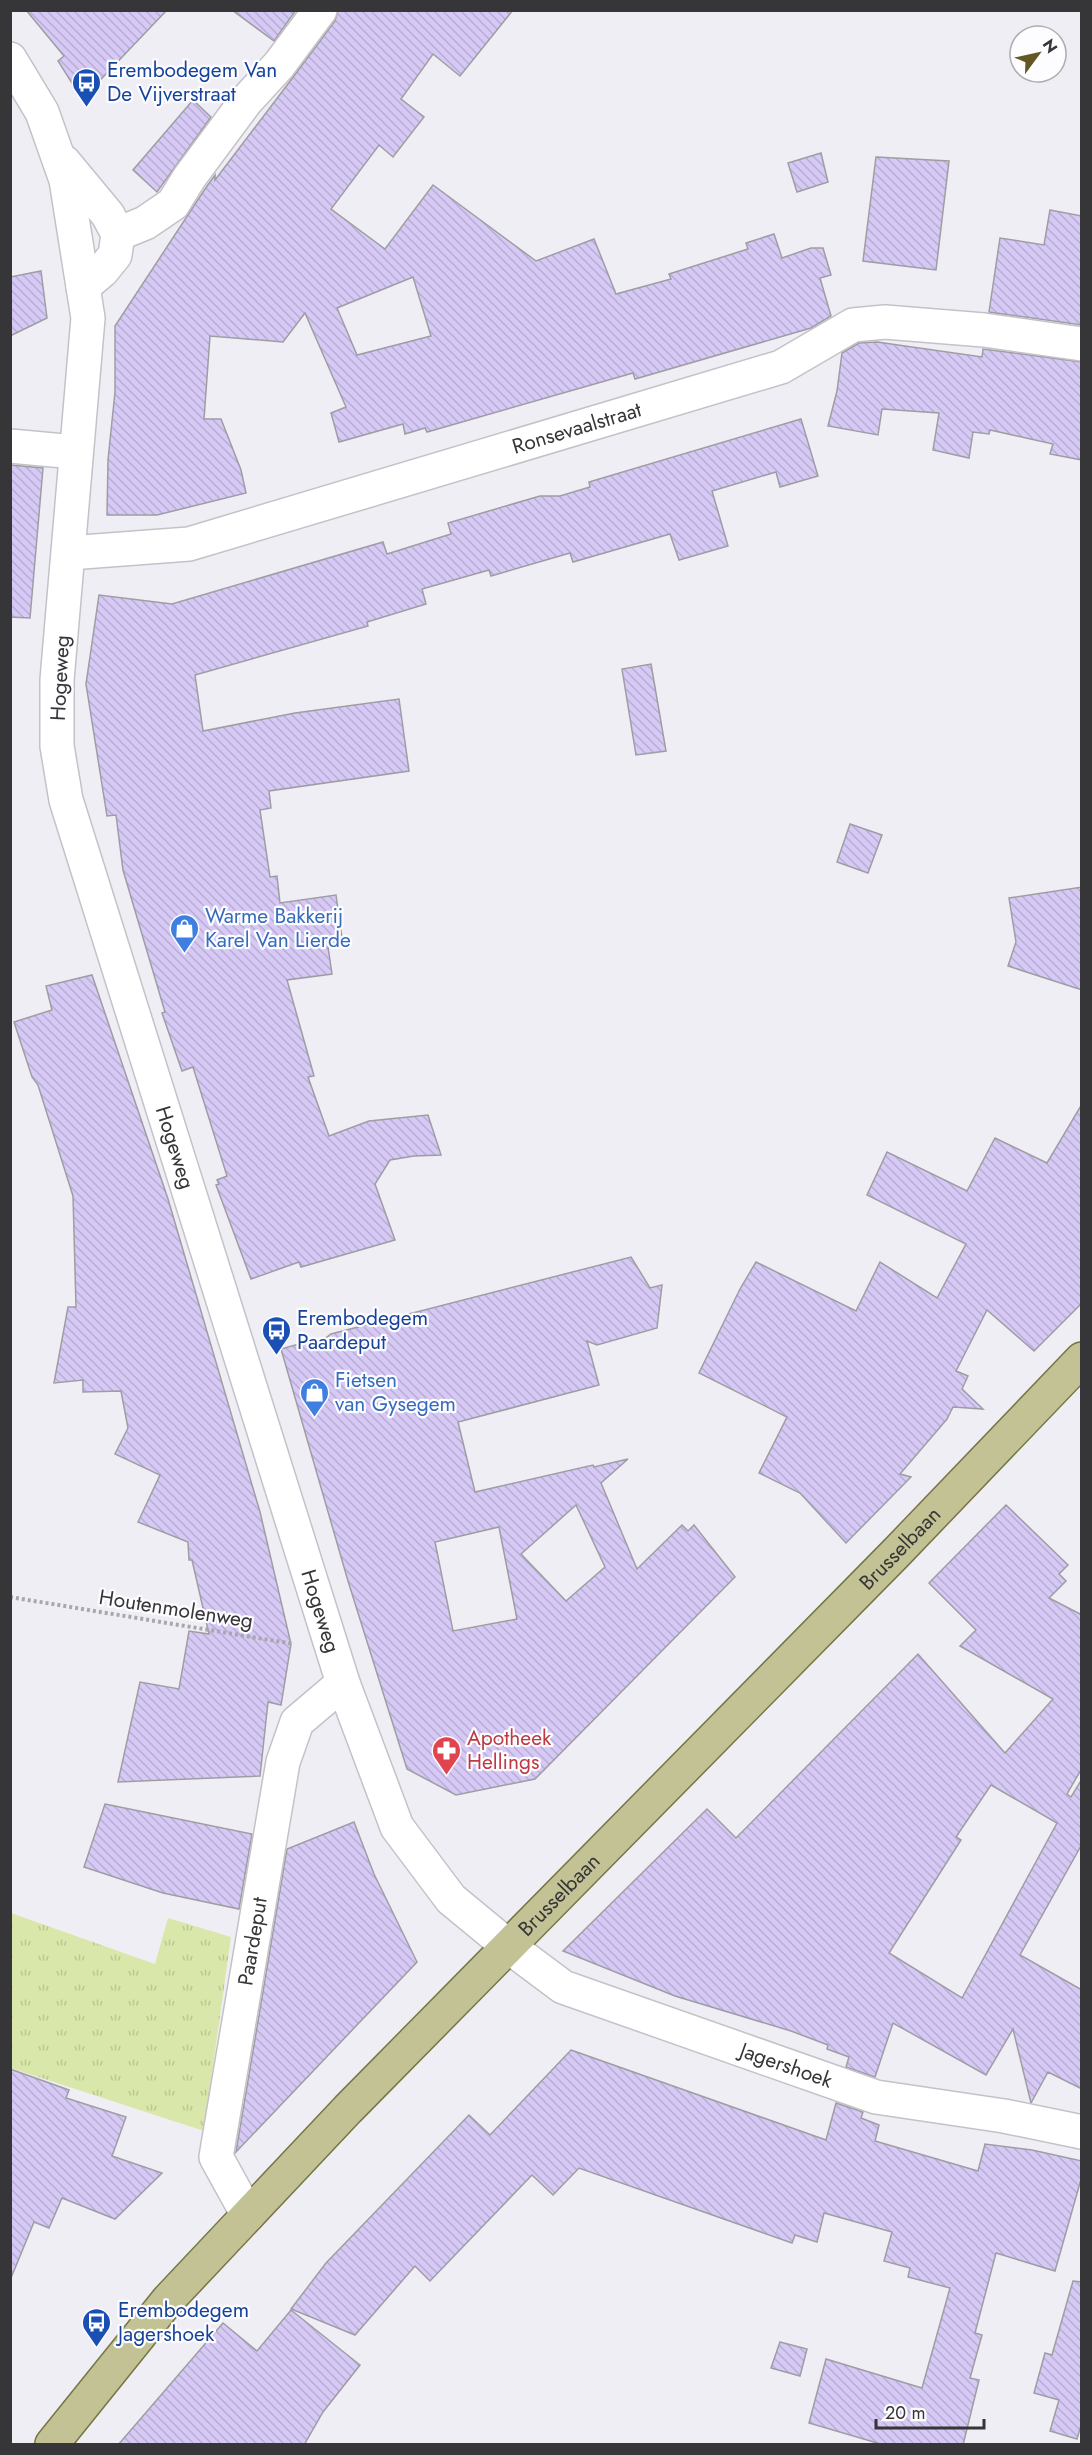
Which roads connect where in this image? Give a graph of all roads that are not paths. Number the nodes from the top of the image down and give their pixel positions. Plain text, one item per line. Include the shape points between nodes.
1 (320, 10) edge
2 (10, 58) edge
3 (55, 148) junction
4 (118, 234) junction
5 (83, 287) junction
6 (1082, 344) edge
7 (10, 446) edge
8 (75, 452) junction
9 (69, 553) junction
10 (1082, 1359) edge
11 (339, 1670) junction
12 (508, 1946) junction
13 (1082, 2132) edge
14 (248, 2215) junction
15 (52, 2445) edge

1 - 4 street via 246,101 173,204 145,223
2 - 3 street, Hogeweg via 42,112
3 - 4 street, Hogeweg via 108,215
3 - 5 street, Hogeweg via 66,180
4 - 5 street via 115,255
5 - 8 street, Hogeweg via 88,318
6 - 9 street, Ronsevaalstraat via 896,322 853,325 781,367 189,544
7 - 8 street
8 - 9 street, Hogeweg
9 - 11 street, Hogeweg via 57,680 57,746 66,800
10 - 12 main road, Brusselbaan
11 - 12 street, Hogeweg via 398,1827 451,1899
11 - 14 street, Paardeput via 297,1722 283,1762 216,2157
12 - 13 street, Jagershoek via 563,1987 876,2097
12 - 14 main road, Brusselbaan
14 - 15 main road, Brusselbaan via 168,2300

